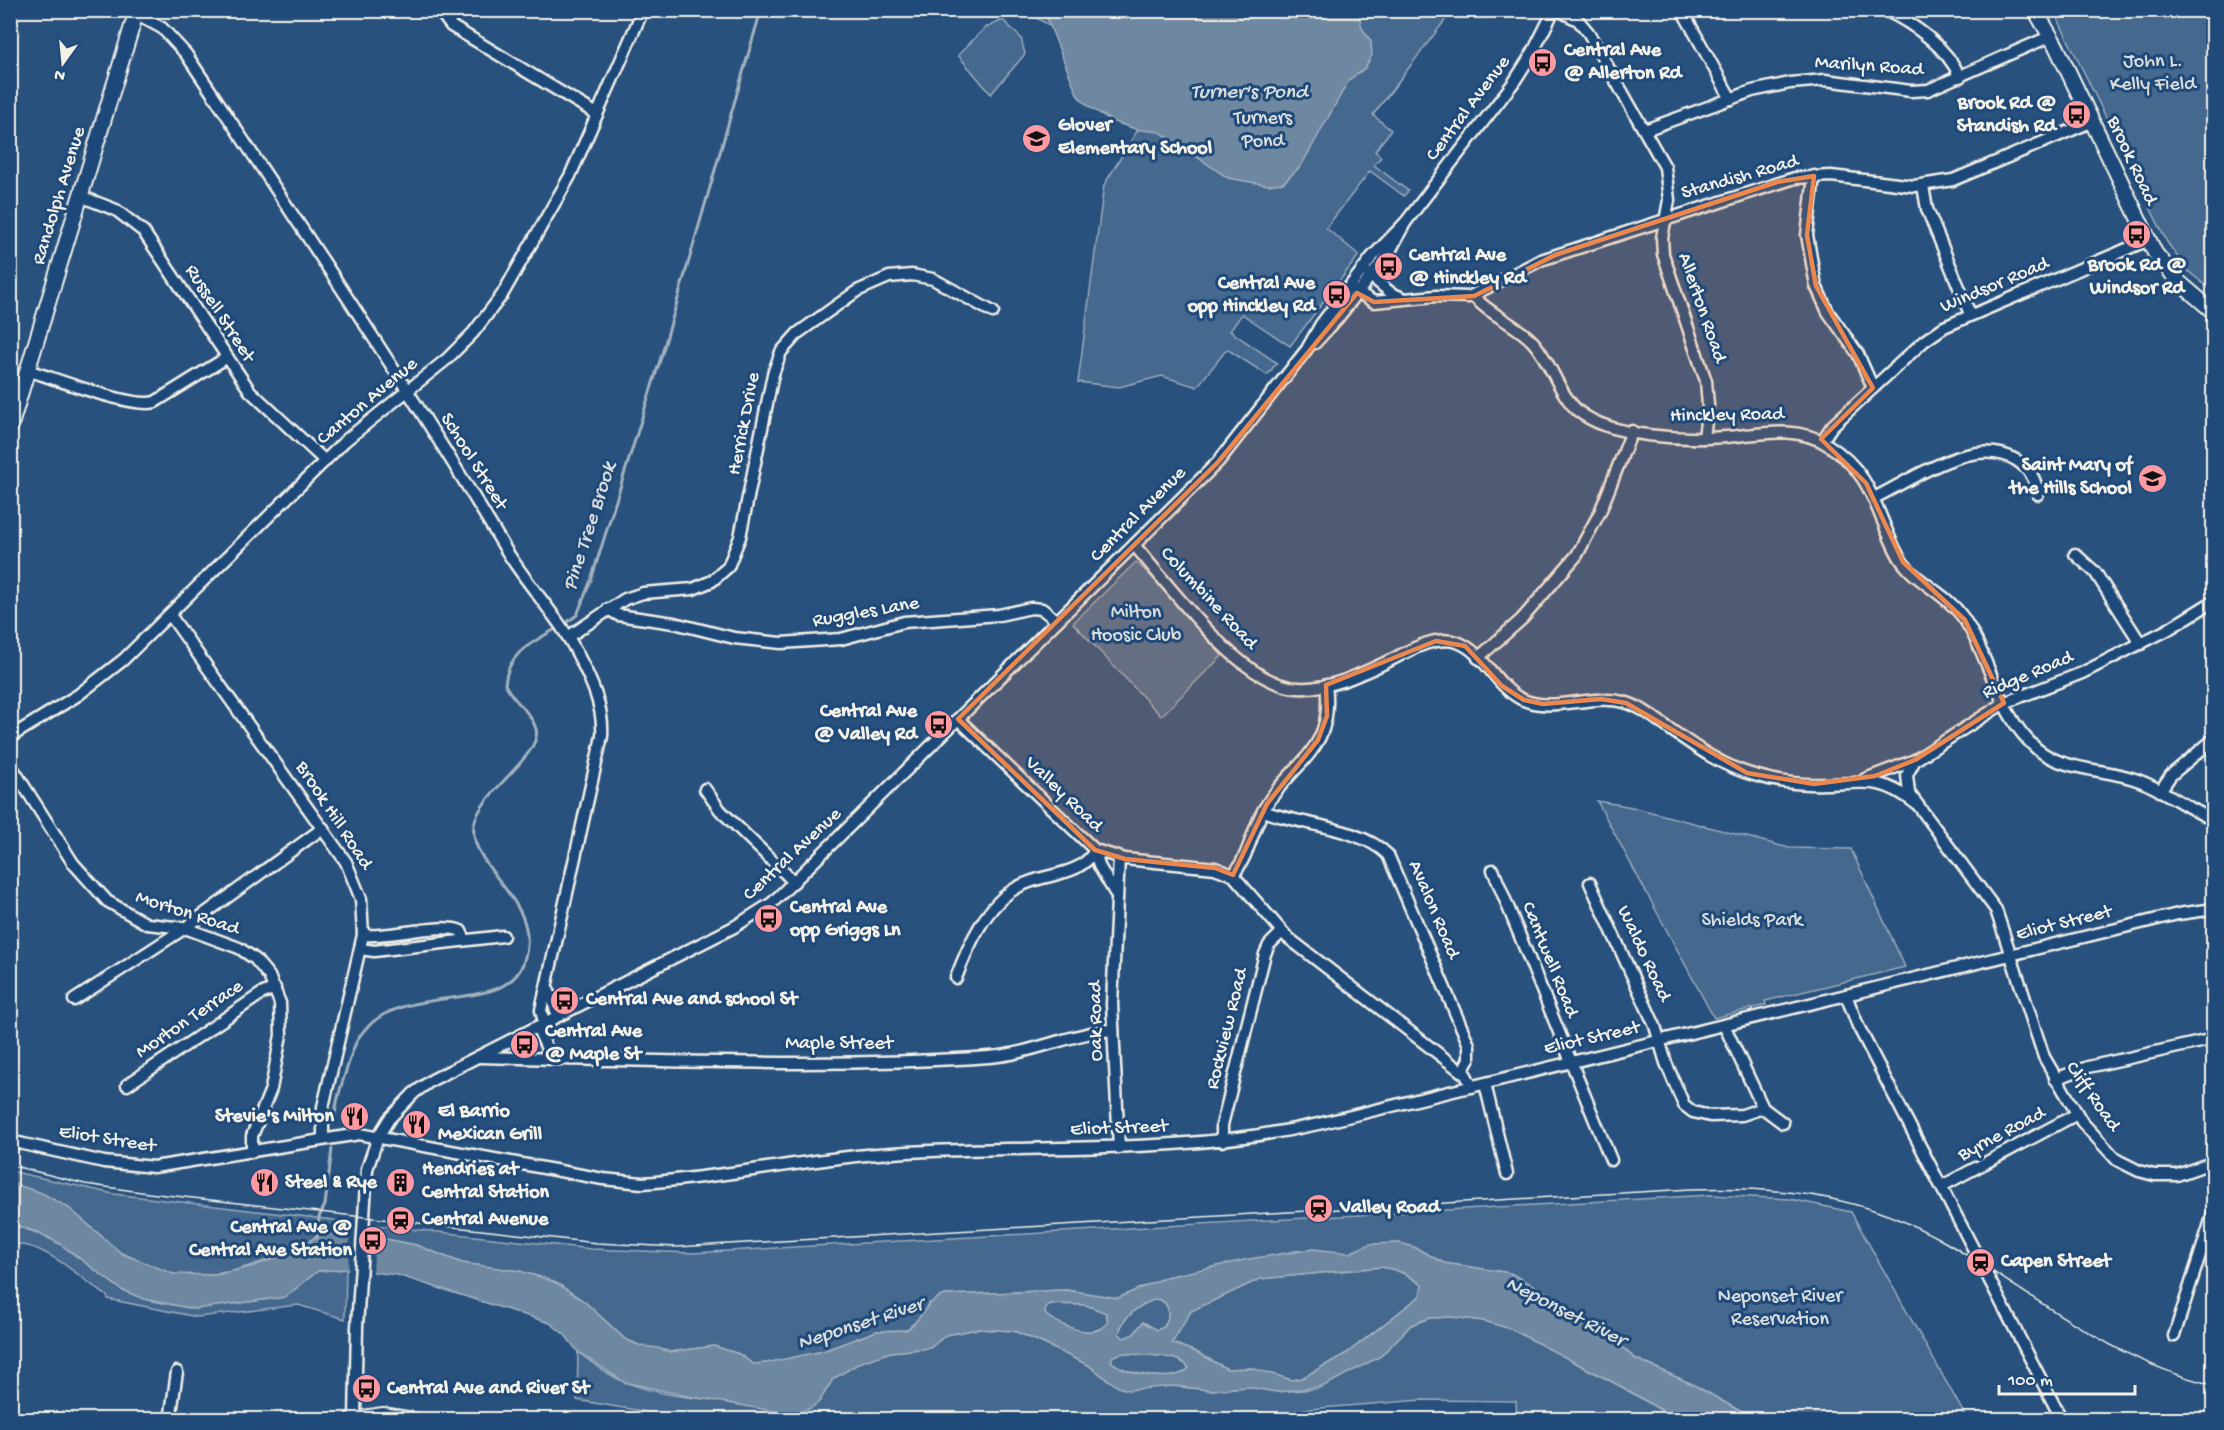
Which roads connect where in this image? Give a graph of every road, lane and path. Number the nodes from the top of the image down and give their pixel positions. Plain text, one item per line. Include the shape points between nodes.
1 (439, 10) edge
2 (642, 10) edge
3 (1556, 10) edge
4 (1682, 10) edge
5 (1885, 10) edge
6 (2035, 10) edge
7 (136, 12) edge
8 (2051, 36) junction
9 (1960, 77) junction
10 (1731, 99) junction
11 (597, 114) junction
12 (2091, 122) junction
13 (1645, 130) junction
14 (1814, 176) junction
15 (1923, 186) junction
16 (80, 196) junction
17 (1666, 218) junction
18 (2148, 240) junction
19 (1366, 273) junction
20 (1353, 290) junction
21 (1474, 296) junction
22 (1404, 298) junction
23 (993, 312) dead end
24 (2214, 312) edge
25 (1970, 314) junction
26 (226, 358) junction
27 (27, 370) junction
28 (1873, 388) junction
29 (407, 390) junction
30 (10, 428) edge
31 (1632, 431) junction
32 (1704, 438) junction
33 (1822, 441) junction
34 (325, 461) junction
35 (2038, 494) dead end
36 (1874, 498) junction
37 (1134, 545) junction
38 (2075, 554) dead end
39 (2214, 601) edge
40 (608, 609) junction
41 (170, 615) junction
42 (1057, 621) junction
43 (566, 635) junction
44 (2141, 644) junction
45 (1478, 658) junction
46 (1326, 685) junction
47 (2004, 703) junction
48 (958, 719) junction
49 (10, 737) edge
50 (2214, 739) edge
51 (1915, 760) junction
52 (10, 764) edge
53 (1857, 781) junction
54 (705, 789) dead end
55 (2160, 791) junction
56 (1915, 803) junction
57 (1263, 811) junction
58 (2214, 820) edge
59 (323, 828) junction
60 (1095, 850) junction
61 (1119, 858) junction
62 (1493, 870) dead end
63 (1233, 875) junction
64 (794, 882) junction
65 (1590, 883) dead end
66 (1115, 893) junction
67 (2214, 909) edge
68 (185, 928) junction
69 (1282, 932) junction
70 (363, 934) junction
71 (503, 936) dead end
72 (465, 940) junction
73 (360, 949) junction
74 (2012, 955) junction
75 (956, 978) dead end
76 (275, 988) junction
77 (548, 989) junction
78 (1846, 995) junction
79 (74, 1000) dead end
80 (558, 1016) junction
81 (540, 1025) junction
82 (1724, 1025) junction
83 (1113, 1030) junction
84 (2214, 1039) edge
85 (1660, 1042) junction
86 (477, 1057) junction
87 (561, 1059) junction
88 (1571, 1062) junction
89 (1462, 1072) junction
90 (2055, 1078) junction
91 (1485, 1084) junction
92 (127, 1085) dead end
93 (1472, 1086) junction
94 (1763, 1108) junction
95 (2077, 1114) junction
96 (1783, 1123) dead end
97 (378, 1137) junction
98 (323, 1139) junction
99 (10, 1141) edge
100 (1222, 1141) junction
101 (1119, 1148) junction
102 (252, 1152) junction
103 (1611, 1160) dead end
104 (2214, 1162) edge
105 (1506, 1174) dead end
106 (1942, 1186) junction
107 (2214, 1211) edge
108 (2174, 1336) dead end
109 (177, 1371) dead end
110 (383, 1417) edge
111 (170, 1419) edge
112 (353, 1419) edge
113 (413, 1419) edge
114 (2062, 1419) edge

1 - 11 street via 451,26
2 - 11 street, Canton Avenue
3 - 13 street, Allerton Road via 1584,27
3 - 19 street, Central Avenue via 1519,75 1405,223 1388,238
4 - 10 street
5 - 9 street via 1929,39 1951,61
6 - 8 main road, Brook Road
7 - 16 main road, Randolph Avenue
7 - 29 street, School Street via 162,27 186,54
8 - 9 street, Marilyn Road
8 - 12 main road, Brook Road
9 - 10 street, Marilyn Road via 1923,91 1808,80 1770,86
10 - 13 street, Marilyn Road
11 - 29 street, Canton Avenue via 570,176 496,304 456,351
12 - 15 street, Standish Road via 1964,177
12 - 18 main road, Brook Road
13 - 17 street, Allerton Road via 1667,175
14 - 15 street, Standish Road
14 - 17 street, Standish Road via 1786,180
14 - 28 street via 1807,235 1816,286 1824,306 1858,354
15 - 25 street via 1927,209
16 - 26 street, Russell Street via 116,210 143,231
16 - 27 main road, Randolph Avenue
17 - 21 street, Standish Road via 1528,265
17 - 32 street, Allerton Road via 1662,238 1664,262 1708,390
18 - 24 main road, Brook Road via 2174,277
18 - 25 street, Windsor Road
19 - 20 street, Central Avenue
19 - 22 street
20 - 22 street via 1374,302
20 - 37 street, Central Avenue via 1321,324 1307,349 1227,451
21 - 22 street
21 - 31 street, Hinckley Road via 1532,342 1579,411 1598,422
23 - 40 street, Herrick Drive via 933,279 896,275 865,286 798,333 781,352 772,374 740,537 728,567 699,587 636,595
25 - 28 street, Windsor Road via 1930,336
26 - 27 street via 147,404 125,401
26 - 34 street, Russell Street via 250,391
27 - 30 main road, Randolph Avenue
28 - 33 street, Windsor Road via 1832,426
29 - 34 street, Canton Avenue
29 - 43 street, School Street via 511,558
31 - 32 street, Hinckley Road
31 - 45 street via 1596,521 1577,555 1522,620
32 - 33 street, Hinckley Road via 1783,432
33 - 36 street, Hinckley Road via 1856,469
34 - 41 street, Canton Avenue
35 - 36 street via 2036,482 2025,466 2007,455 1986,451 1951,460
36 - 47 street, Hinckley Road via 1903,562 1965,620
37 - 42 street, Central Avenue
37 - 46 street, Columbine Road via 1215,637 1254,672 1284,687
38 - 44 street via 2095,572
39 - 44 street, Ridge Road
40 - 42 street, Ruggles Lane via 618,615 674,623 734,638 781,643 841,639 904,622 999,615 1031,608 1042,609
40 - 43 street, Herrick Drive
41 - 49 street, Canton Avenue via 95,683
41 - 59 street, Brook Hill Road
42 - 48 street, Central Avenue
43 - 77 street, School Street via 596,695 602,728
44 - 47 street, Ridge Road via 2082,673
45 - 46 street, Columbine Road via 1459,643 1436,641
45 - 53 street, Columbine Road via 1502,686 1524,700 1543,704 1601,699 1626,703 1646,712 1707,754 1747,773 1804,784
46 - 57 street via 1328,709 1318,740
47 - 51 street, Ridge Road
47 - 55 street, Hinckley Road via 2026,737 2049,757 2132,778
48 - 60 street, Valley Road
48 - 64 street, Central Avenue
50 - 55 street via 2170,775
51 - 53 street, Ridge Road
51 - 56 street, Columbine Road via 1907,775 1907,788
52 - 68 street, Morton Road via 73,863 100,896 154,926
53 - 56 street, Columbine Road via 1881,783
54 - 64 street via 720,810
55 - 58 street, Hinckley Road
56 - 74 street, Columbine Road via 1991,902
57 - 63 street via 1244,860
57 - 89 street, Avalon Road via 1363,839 1388,855 1469,1045 1469,1059
59 - 68 street
59 - 70 street, Brook Hill Road via 357,886 364,914
60 - 61 street, Valley Road
60 - 66 street via 1099,866
60 - 75 street via 1083,866 1026,883 1007,895 981,925
61 - 63 street, Valley Road via 1208,866
61 - 66 street, Oak Road
62 - 88 street, Cantwell Road
63 - 69 street
64 - 80 street, Central Avenue via 755,916
65 - 85 street, Waldo Road
66 - 83 street, Oak Road
67 - 74 street, Eliot Street via 2178,914
68 - 76 street, Morton Road via 244,951 260,965
68 - 79 street
69 - 89 street
69 - 100 street, Rockview Road via 1265,954 1222,1125
70 - 72 street via 386,936 450,928 461,931
70 - 73 street, Brook Hill Road
71 - 72 street
72 - 73 street via 374,951
73 - 98 street, Brook Hill Road via 325,1098
74 - 78 street, Eliot Street
74 - 90 street, Cliff Road via 2039,1042
76 - 92 street, Morton Terrace
76 - 102 street, Morton Road via 281,1010 280,1046 271,1089 252,1136
77 - 80 street
77 - 81 street, School Street
78 - 82 street, Eliot Street
78 - 106 street via 1858,1026
80 - 81 street, Central Avenue
81 - 86 street, Central Avenue
81 - 87 street via 548,1052
82 - 85 street, Eliot Street
82 - 94 street
83 - 87 street, Maple Street via 1005,1055 923,1061
83 - 101 street, Oak Road
84 - 90 street via 2088,1066
85 - 88 street, Eliot Street
85 - 94 street, Waldo Road via 1688,1109 1704,1116 1721,1116
86 - 87 street, Maple Street
86 - 97 street, Central Avenue via 419,1089 388,1119
88 - 91 street, Eliot Street
88 - 103 street, Cantwell Road
89 - 93 street
90 - 95 street, Cliff Road
91 - 93 street, Eliot Street
91 - 105 street
93 - 100 street, Eliot Street via 1289,1131
94 - 96 street
95 - 104 street, Cliff Road via 2117,1160 2139,1171 2177,1175
95 - 106 street, Byrne Road
97 - 98 street, Eliot Street via 353,1134
97 - 101 street, Eliot Street via 635,1183 897,1152
97 - 112 street, Central Avenue via 365,1182
98 - 102 street, Eliot Street
99 - 102 street, Eliot Street via 145,1167
100 - 101 street, Eliot Street
106 - 114 street
107 - 108 street
109 - 111 street
110 - 112 main road
110 - 113 main road

